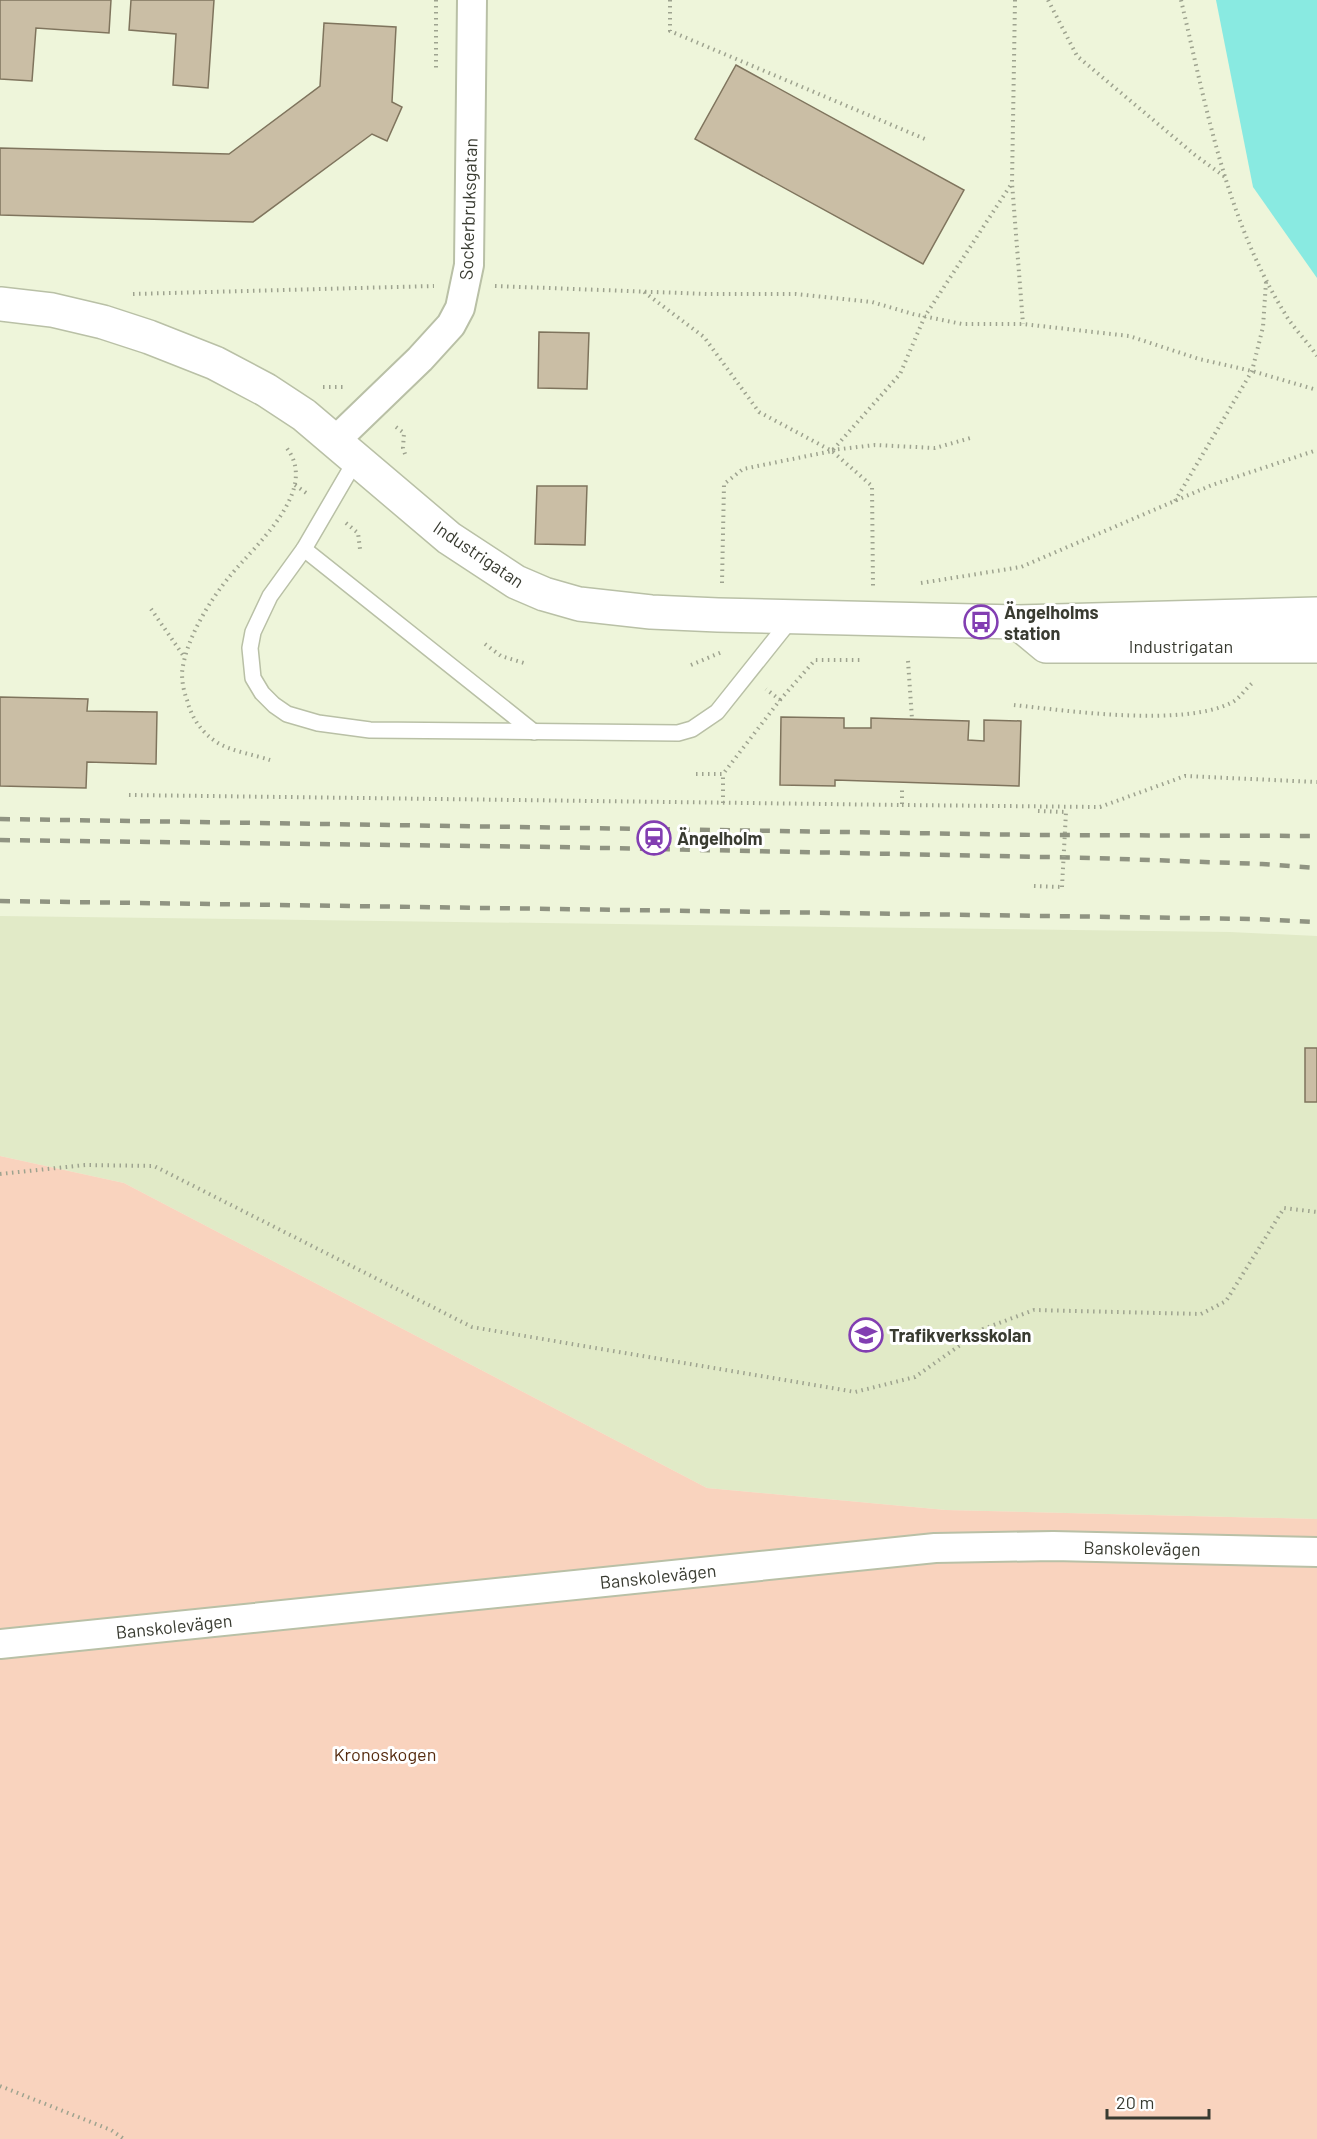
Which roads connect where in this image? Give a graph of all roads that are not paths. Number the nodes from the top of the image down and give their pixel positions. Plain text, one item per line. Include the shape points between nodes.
1 (472, 0) edge
2 (0, 304) edge
3 (346, 449) junction
4 (304, 549) junction
5 (1317, 614) edge
6 (794, 616) junction
7 (1017, 622) junction
8 (1317, 646) edge
9 (534, 732) junction
10 (1317, 1552) edge
11 (0, 1644) edge

1 - 3 street, Sockerbruksgatan via 469,265 460,308 451,325 371,407
2 - 3 street, Industrigatan via 52,310 103,322 215,363 266,390
3 - 4 lane
3 - 6 street, Industrigatan via 449,538 516,582 544,594 579,604 651,612
4 - 9 lane
4 - 9 lane via 270,596 253,632 253,678 274,705 287,714 318,723 370,730
5 - 7 street, Industrigatan
6 - 7 street, Industrigatan
6 - 9 lane via 717,712 692,729 666,734
7 - 8 street, Industrigatan via 1046,646
10 - 11 street, Banskolevägen via 1053,1546 935,1548

